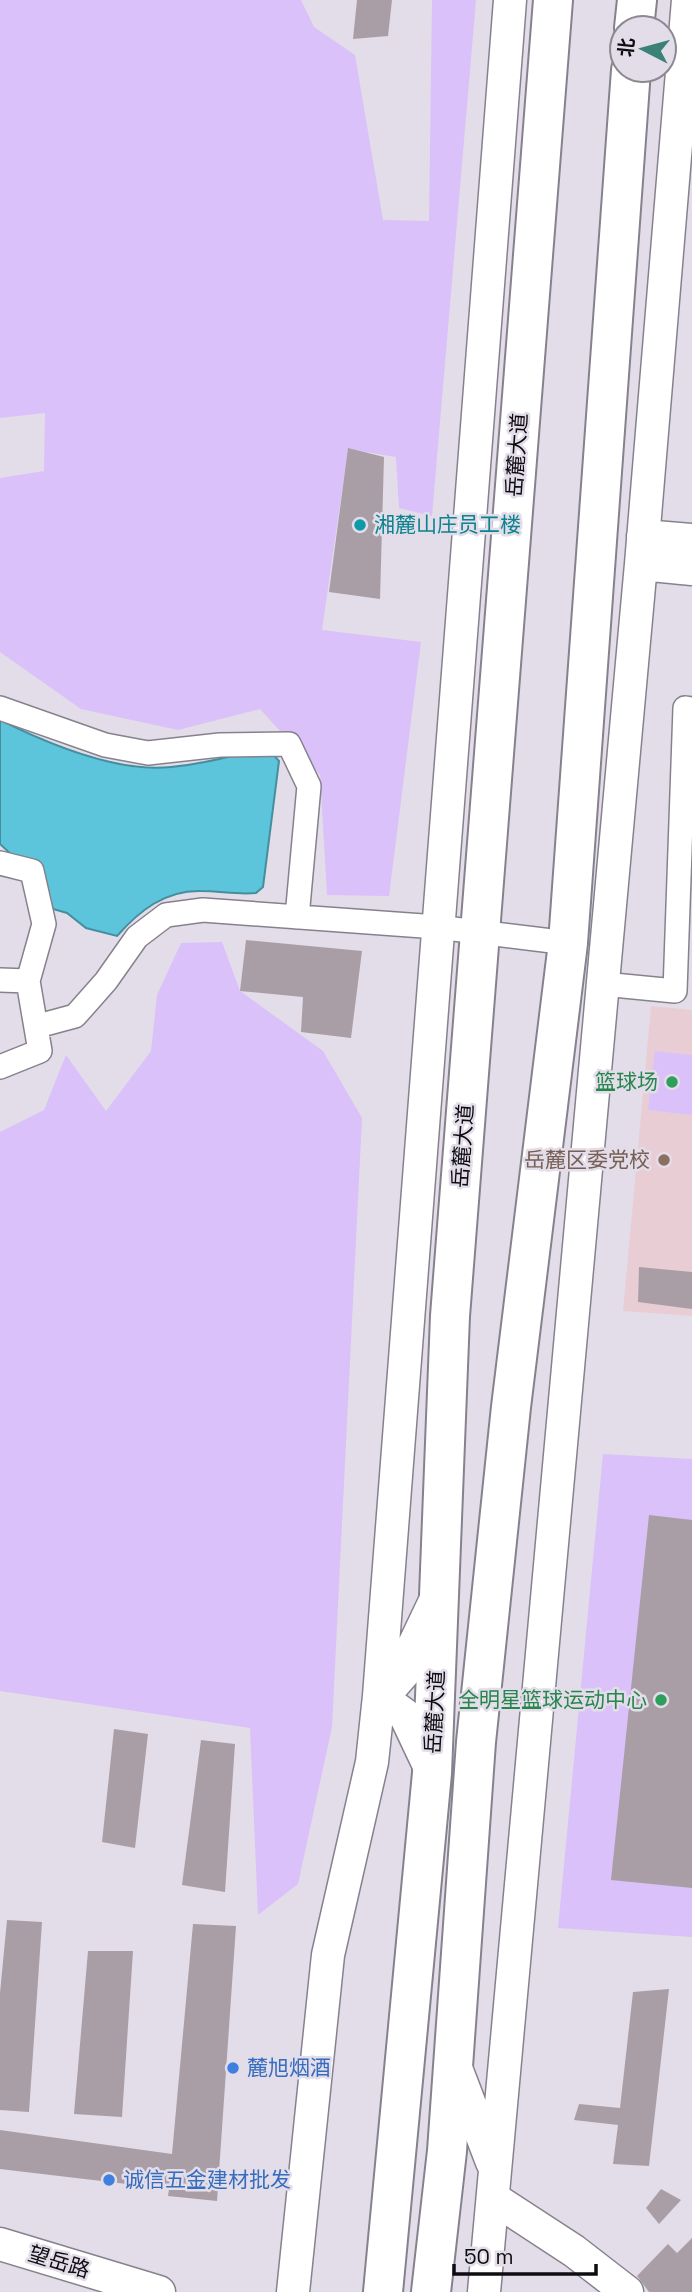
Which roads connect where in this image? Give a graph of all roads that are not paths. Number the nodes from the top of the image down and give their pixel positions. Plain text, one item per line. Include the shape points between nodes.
1 (510, 0) edge
2 (553, 0) edge
3 (688, 0) edge
4 (630, 84) edge
5 (692, 540) edge
6 (642, 550) junction
7 (692, 569) edge
8 (0, 708) edge
9 (692, 709) edge
10 (0, 863) edge
11 (297, 917) junction
12 (438, 927) junction
13 (480, 932) junction
14 (568, 943) junction
15 (0, 980) edge
16 (27, 981) junction
17 (603, 984) junction
18 (38, 1026) junction
19 (0, 1067) edge
20 (441, 1589) junction
21 (379, 1696) junction
22 (432, 1773) junction
23 (453, 2061) junction
24 (494, 2184) junction
25 (0, 2245) edge
26 (159, 2292) edge
27 (293, 2292) edge
28 (383, 2292) edge
29 (431, 2292) edge
30 (484, 2292) edge
31 (627, 2292) edge

1 - 12 street
2 - 13 highway, 岳麓大道
3 - 6 street
4 - 14 highway, 岳麓大道
5 - 6 street
6 - 7 street
6 - 17 street
8 - 11 street via 105,745 148,753 289,744 310,786
9 - 17 street via 685,708 675,991
10 - 16 street via 32,872 44,924
11 - 12 street
11 - 18 street via 203,910 166,915 137,937 75,1016
12 - 13 street
12 - 21 street
13 - 14 street
13 - 20 highway, 岳麓大道 via 450,1316
14 - 23 highway, 岳麓大道 via 510,1406
15 - 16 street
16 - 18 street
17 - 24 street
18 - 19 street via 40,1051
20 - 21 street via 414,1645 409,1667
20 - 22 highway, 岳麓大道
21 - 22 street via 405,1715
21 - 27 street via 372,1762 328,1955
22 - 28 highway, 岳麓大道
23 - 24 street
23 - 29 highway, 岳麓大道
24 - 30 street
24 - 31 street
25 - 26 street, 望岳路

